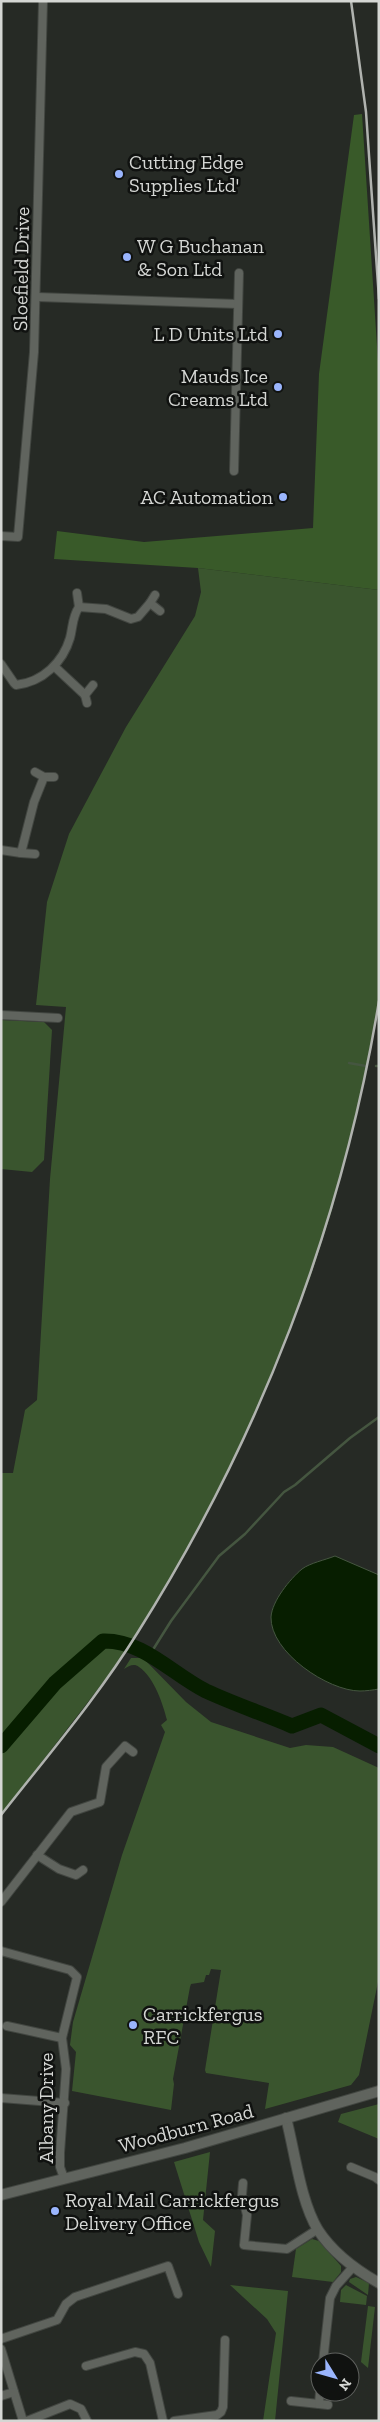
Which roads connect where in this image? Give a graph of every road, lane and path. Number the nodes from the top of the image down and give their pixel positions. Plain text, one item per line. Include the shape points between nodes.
1 (43, 1) edge
2 (239, 273) dead end
3 (37, 297) junction
4 (238, 304) junction
5 (234, 471) dead end
6 (1, 536) edge
7 (77, 594) dead end
8 (155, 595) dead end
9 (150, 603) junction
10 (78, 607) junction
11 (160, 611) dead end
12 (1, 664) edge
13 (54, 667) junction
14 (93, 685) dead end
15 (35, 772) dead end
16 (44, 777) junction
17 (54, 777) dead end
18 (1, 850) edge
19 (21, 853) junction
20 (35, 854) dead end
21 (1, 1015) edge
22 (58, 1018) dead end
23 (133, 1752) dead end
24 (38, 1855) junction
25 (83, 1870) dead end
26 (1, 1902) edge
27 (1, 1951) edge
28 (7, 2026) dead end
29 (62, 2038) junction
30 (379, 2091) edge
31 (1, 2098) edge
32 (65, 2103) junction
33 (286, 2118) junction
34 (351, 2166) dead end
35 (64, 2178) junction
36 (379, 2180) edge
37 (243, 2183) dead end
38 (1, 2195) edge
39 (318, 2229) junction
40 (353, 2267) junction
41 (379, 2283) edge
42 (178, 2294) dead end
43 (1, 2339) edge
44 (225, 2340) dead end
45 (1, 2349) edge
46 (324, 2352) edge
47 (86, 2366) dead end
48 (14, 2392) junction
49 (1, 2396) edge
50 (291, 2402) dead end
51 (319, 2404) joint
52 (328, 2405) dead end
53 (25, 2421) edge
54 (87, 2421) edge
55 (163, 2421) edge
56 (174, 2421) edge

1 - 3 street, Sloefield Drive
2 - 4 street
3 - 4 street
3 - 6 street, Sloefield Drive via 31,405 18,537
4 - 5 street
7 - 10 street
8 - 9 street
9 - 10 street via 132,619 106,609
9 - 11 street
10 - 13 street via 66,648
12 - 13 street via 16,685
13 - 14 street via 86,699
15 - 16 street
16 - 17 street
16 - 19 street
18 - 19 street
19 - 20 street
21 - 22 street
23 - 24 street via 122,1743 106,1767 100,1802 71,1812
24 - 25 street via 74,1879
24 - 26 street
27 - 29 street, Albany Drive via 76,1974
28 - 29 street, Albany Drive
29 - 32 street, Albany Drive via 66,2069
30 - 33 street, Woodburn Road
31 - 32 street
32 - 35 street, Albany Drive via 60,2153
33 - 35 street, Woodburn Road via 185,2148
33 - 39 street via 306,2198
34 - 36 street
35 - 38 street, Woodburn Road
37 - 39 street via 247,2215 244,2245 287,2249
39 - 40 street
40 - 41 street
40 - 46 street via 336,2286 330,2300
42 - 43 street via 167,2263 75,2297 66,2304 57,2320
44 - 56 street via 224,2407 221,2412
45 - 48 street
47 - 55 street via 135,2352 144,2354 150,2363
48 - 49 street
48 - 53 street
50 - 51 street
51 - 52 street
53 - 54 street via 70,2404 81,2409

